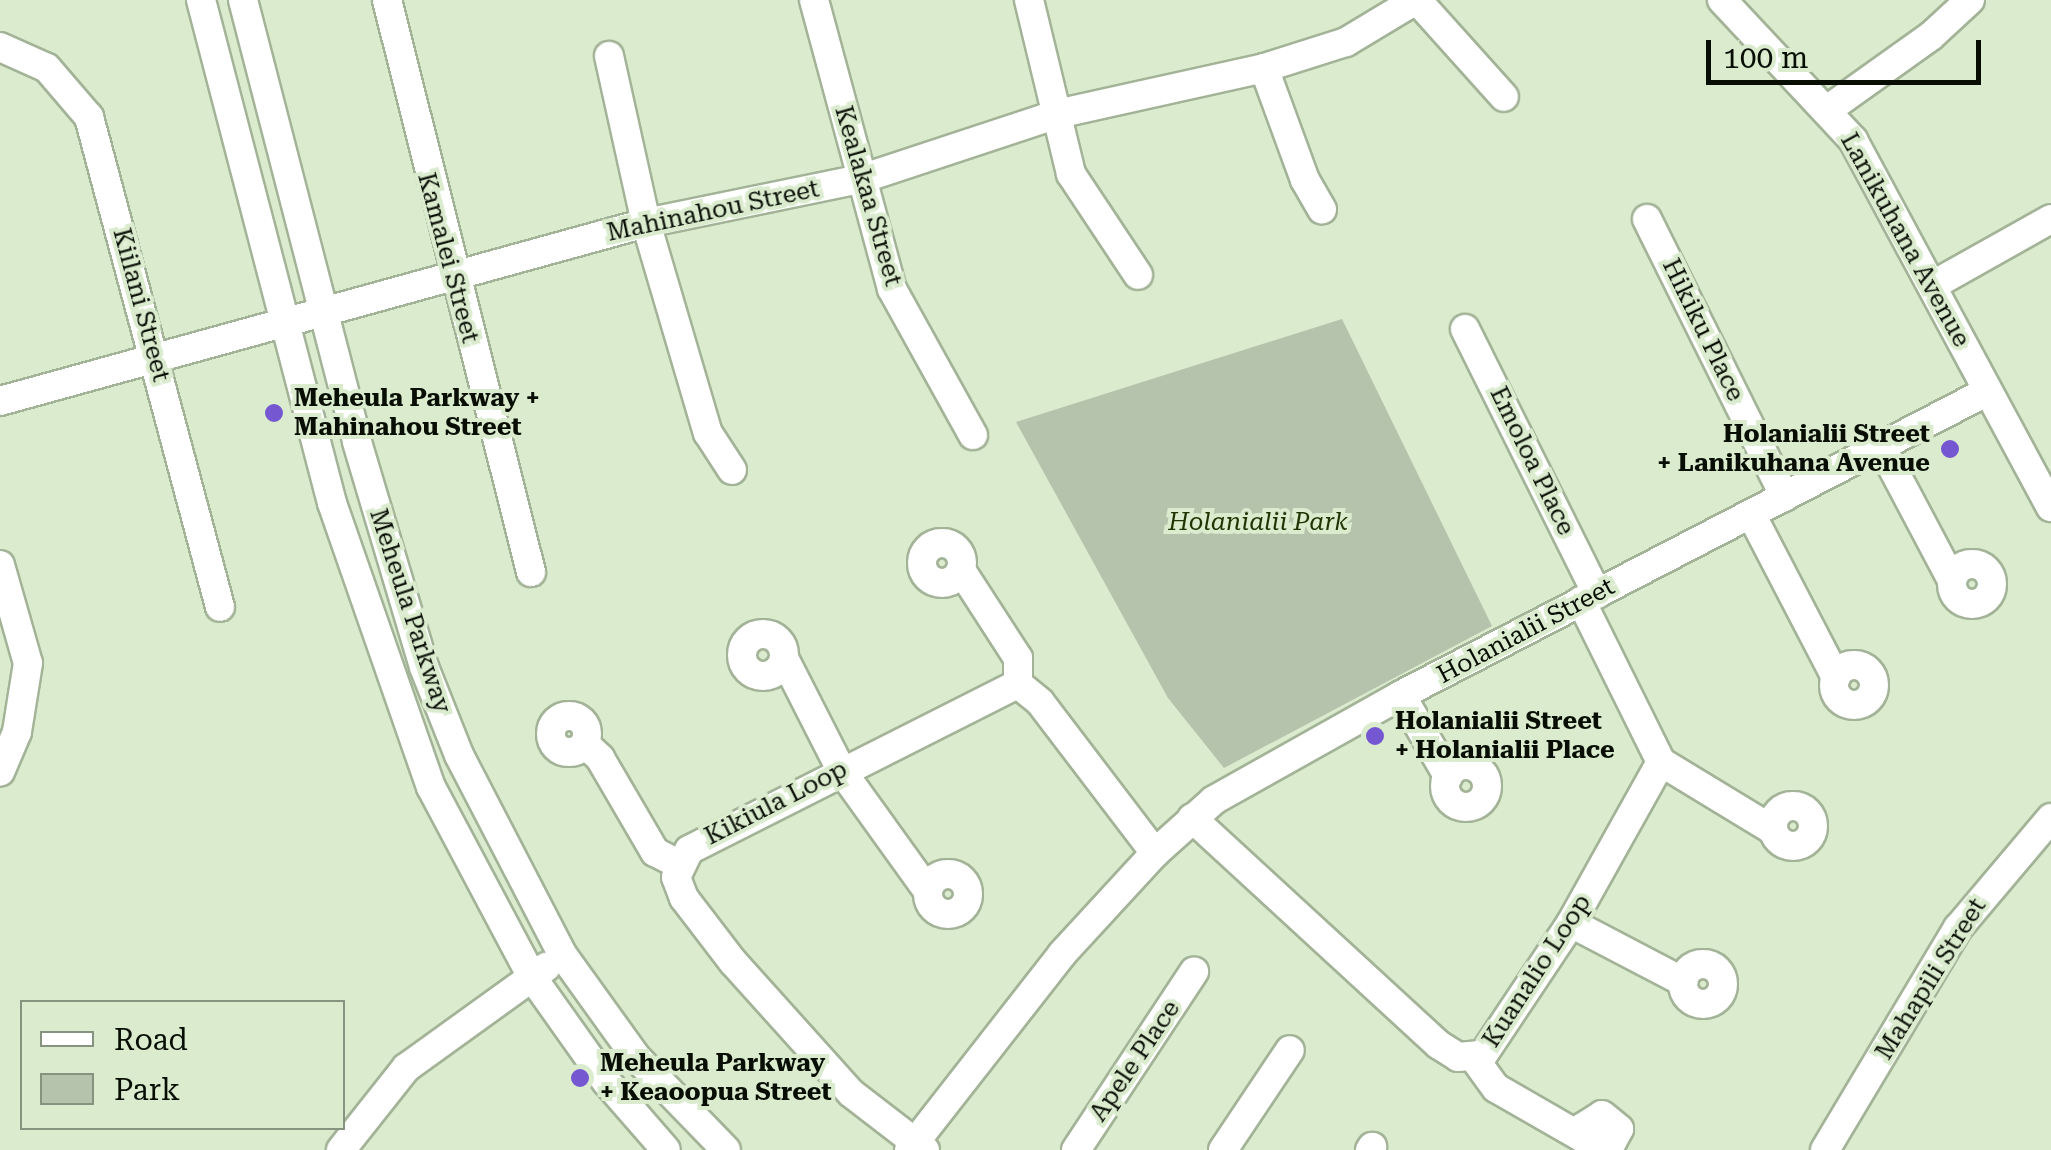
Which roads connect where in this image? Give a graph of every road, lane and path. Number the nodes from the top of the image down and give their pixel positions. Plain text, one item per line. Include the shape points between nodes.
1 (201, 0) edge
2 (243, 0) edge
3 (387, 0) edge
4 (814, 0) edge
5 (1029, 0) edge
6 (1416, 0) edge
7 (1722, 0) edge
8 (1970, 0) edge
9 (0, 48) edge
10 (608, 56) dead end
11 (1264, 68) junction
12 (1504, 97) dead end
13 (1830, 108) junction
14 (1057, 114) junction
15 (861, 179) junction
16 (1322, 209) dead end
17 (1646, 219) dead end
18 (2051, 219) edge
19 (646, 223) junction
20 (1138, 274) dead end
21 (452, 276) junction
22 (1934, 284) junction
23 (324, 309) junction
24 (284, 319) junction
25 (1465, 329) dead end
26 (155, 358) junction
27 (1988, 391) junction
28 (0, 400) edge
29 (974, 435) dead end
30 (1882, 448) junction
31 (732, 470) dead end
32 (1784, 497) junction
33 (2051, 507) edge
34 (1751, 514) junction
35 (0, 566) edge
36 (961, 570) dead end
37 (532, 572) dead end
38 (1952, 580) dead end
39 (1589, 598) junction
40 (220, 607) dead end
41 (784, 658) dead end
42 (1836, 677) dead end
43 (1018, 684) junction
44 (1401, 696) junction
45 (585, 744) dead end
46 (1661, 762) junction
47 (841, 770) junction
48 (0, 772) edge
49 (1448, 776) dead end
50 (1192, 818) junction
51 (2051, 818) edge
52 (1773, 830) dead end
53 (1155, 852) junction
54 (679, 864) junction
55 (928, 892) dead end
56 (1570, 923) junction
57 (562, 954) junction
58 (1194, 972) dead end
59 (532, 977) junction
60 (1684, 982) dead end
61 (1290, 1050) dead end
62 (1474, 1058) junction
63 (1595, 1146) edge
64 (916, 1148) edge
65 (341, 1150) edge
66 (666, 1150) edge
67 (726, 1150) edge
68 (1076, 1150) edge
69 (1223, 1150) edge
70 (1825, 1150) edge

1 - 24 street, Meheula Parkway
2 - 23 street, Meheula Parkway
3 - 21 street, Kamalei Street
4 - 15 street, Kealakaa Street
5 - 14 street
6 - 11 street, Mahinahou Street via 1346,42
6 - 12 street
7 - 13 street, Lanikuhana Avenue
8 - 13 street
9 - 26 street, Kiilani Street via 48,68 90,117
10 - 19 street
11 - 14 street, Mahinahou Street
11 - 16 street
13 - 22 street, Lanikuhana Avenue
14 - 15 street, Mahinahou Street
14 - 20 street via 1071,174
15 - 19 street, Mahinahou Street
15 - 29 street, Kealakaa Street via 892,289
17 - 32 street, Hikiku Place
18 - 22 street
19 - 21 street, Mahinahou Street
19 - 31 street via 708,433
21 - 23 street, Mahinahou Street
21 - 37 street, Kamalei Street
22 - 27 street, Lanikuhana Avenue
23 - 24 street, Mahinahou Street
23 - 57 street, Meheula Parkway via 424,667 459,755
24 - 26 street, Mahinahou Street
24 - 59 street, Meheula Parkway via 332,503 424,770
25 - 39 street, Emoloa Place
26 - 28 street, Mahinahou Street
26 - 40 street, Kiilani Street
27 - 30 street, Holanialii Street
27 - 33 street, Lanikuhana Avenue
30 - 32 street, Holanialii Street
30 - 38 street
32 - 34 street, Holanialii Street
34 - 39 street, Holanialii Street
34 - 42 street
35 - 48 street via 28,663 16,732
36 - 43 street via 1018,658
39 - 44 street, Holanialii Street
39 - 46 street
41 - 47 street
43 - 47 street, Kikiula Loop
43 - 53 street via 1040,702
44 - 49 street
44 - 50 street, Holanialii Street via 1237,784
45 - 54 street via 655,852
46 - 52 street
46 - 56 street, Kuanalio Loop
47 - 54 street, Kikiula Loop via 702,840
47 - 55 street
50 - 53 street, Holanialii Street
50 - 62 street, Kuanalio Loop via 1439,1045
51 - 70 street, Mahapili Street via 1958,928
53 - 64 street, Holanialii Street via 1062,954
54 - 64 street, Kikiula Loop via 684,898 733,962 851,1093
56 - 60 street
56 - 62 street, Kuanalio Loop via 1491,1046
57 - 59 street
57 - 67 street, Meheula Parkway via 636,1057
58 - 68 street, Apele Place
59 - 65 street via 406,1068
59 - 66 street, Meheula Parkway
61 - 69 street
62 - 63 street via 1496,1088

